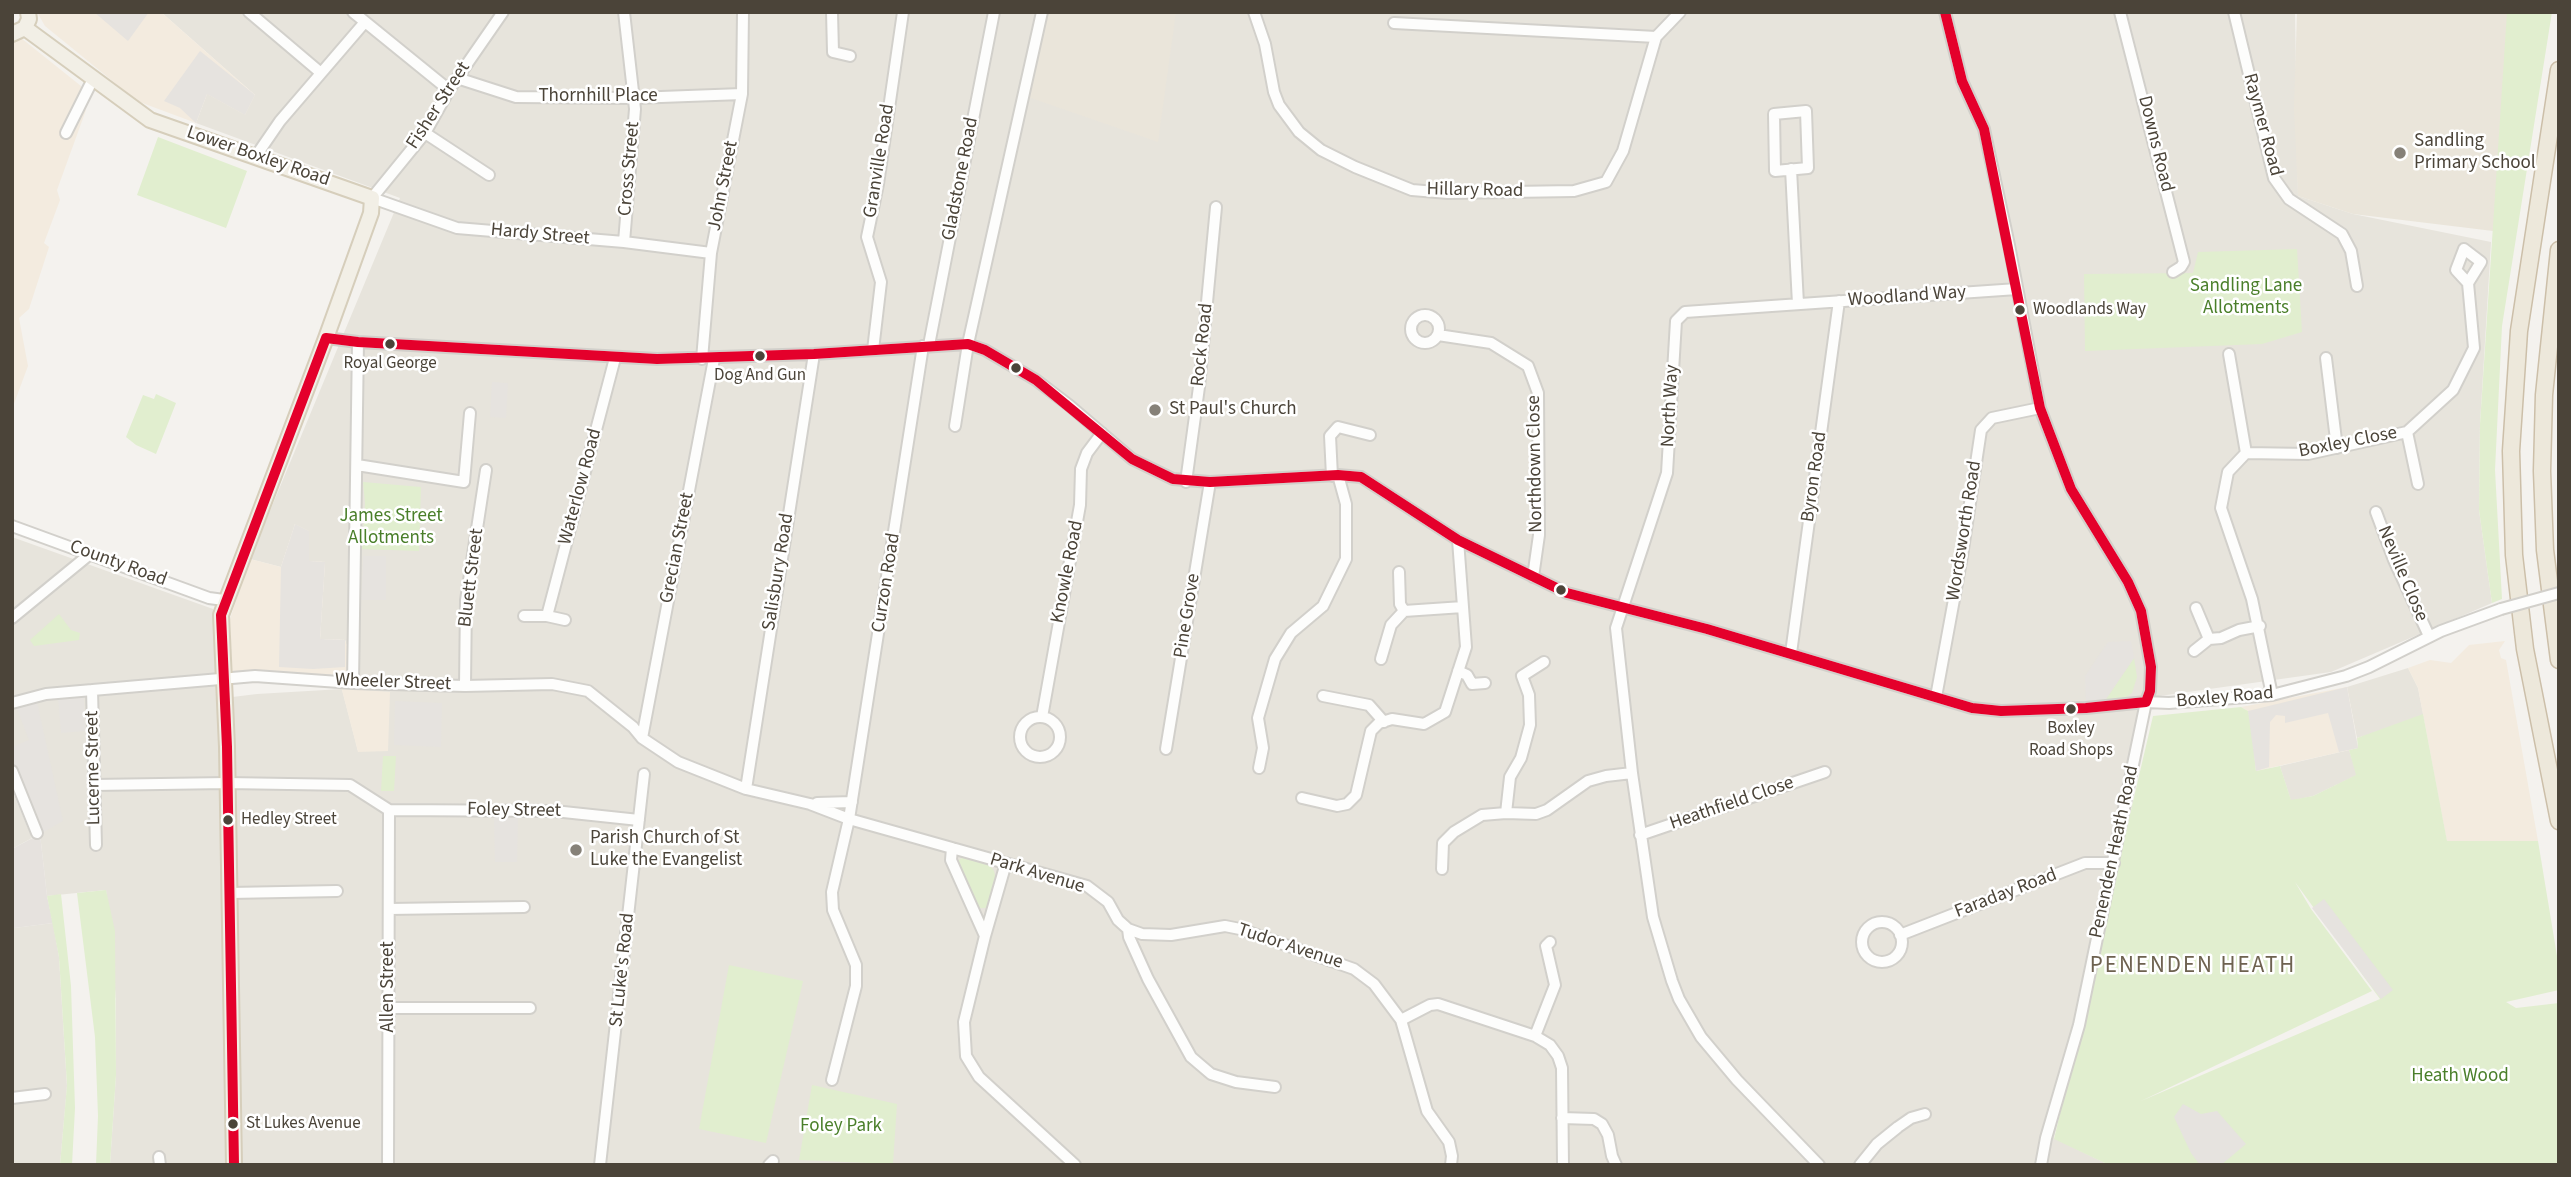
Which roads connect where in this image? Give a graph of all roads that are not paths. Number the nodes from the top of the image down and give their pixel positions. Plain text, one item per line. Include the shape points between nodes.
1 (28, 12) edge
2 (249, 12) edge
3 (353, 12) edge
4 (503, 12) edge
5 (624, 12) edge
6 (743, 12) edge
7 (832, 12) edge
8 (903, 12) edge
9 (994, 12) edge
10 (1042, 12) edge
11 (1254, 12) edge
12 (1679, 12) edge
13 (1945, 12) edge
14 (2120, 12) edge
15 (2234, 12) edge
16 (365, 22) junction
17 (1394, 23) dead end
18 (19, 31) edge
19 (1656, 37) junction
20 (850, 56) dead end
21 (2559, 70) edge
22 (321, 73) junction
23 (457, 78) junction
24 (93, 79) junction
25 (449, 90) junction
26 (742, 94) junction
27 (634, 98) junction
28 (66, 133) dead end
29 (425, 133) junction
30 (256, 156) junction
31 (1791, 169) junction
32 (489, 175) dead end
33 (372, 198) junction
34 (1216, 207) dead end
35 (624, 242) junction
36 (2559, 250) edge
37 (711, 253) junction
38 (2173, 272) dead end
39 (2468, 283) dead end
40 (2357, 286) dead end
41 (2017, 289) junction
42 (1839, 301) junction
43 (1798, 304) junction
44 (1438, 335) dead end
45 (326, 338) junction
46 (358, 342) junction
47 (968, 344) junction
48 (926, 346) junction
49 (873, 350) junction
50 (2228, 354) dead end
51 (814, 355) junction
52 (615, 358) junction
53 (2326, 358) dead end
54 (708, 359) junction
55 (2040, 408) junction
56 (470, 413) dead end
57 (955, 426) dead end
58 (2407, 432) junction
59 (1102, 433) junction
60 (1370, 435) dead end
61 (2337, 448) junction
62 (2246, 453) junction
63 (356, 465) junction
64 (486, 470) dead end
65 (1335, 476) junction
66 (1186, 482) junction
67 (1210, 482) junction
68 (2418, 484) dead end
69 (2376, 512) dead end
70 (14, 529) edge
71 (1458, 540) junction
72 (90, 554) junction
73 (1399, 572) dead end
74 (1532, 577) junction
75 (2559, 593) edge
76 (224, 600) junction
77 (1463, 607) junction
78 (2196, 608) dead end
79 (1622, 609) junction
80 (1404, 611) junction
81 (524, 616) dead end
82 (547, 616) junction
83 (13, 618) edge
84 (565, 620) dead end
85 (2260, 626) junction
86 (2429, 636) junction
87 (2209, 639) junction
88 (2194, 651) dead end
89 (1791, 653) junction
90 (1381, 659) dead end
91 (2559, 660) edge
92 (1544, 662) dead end
93 (1458, 671) junction
94 (225, 677) junction
95 (353, 683) junction
96 (1485, 683) dead end
97 (465, 686) junction
98 (92, 690) junction
99 (2272, 695) junction
100 (1323, 696) dead end
101 (1936, 697) junction
102 (2146, 702) junction
103 (12, 703) edge
104 (1042, 717) dead end
105 (1384, 722) junction
106 (642, 738) junction
107 (1166, 749) dead end
108 (1259, 768) dead end
109 (12, 771) edge
110 (1825, 772) dead end
111 (1632, 773) junction
112 (644, 774) dead end
113 (227, 783) junction
114 (94, 785) junction
115 (746, 789) junction
116 (1302, 798) dead end
117 (852, 802) junction
118 (810, 804) junction
119 (389, 810) junction
120 (1506, 813) junction
121 (849, 819) junction
122 (639, 820) junction
123 (2559, 821) edge
124 (37, 833) dead end
125 (1640, 835) junction
126 (96, 845) dead end
127 (952, 848) junction
128 (1006, 863) junction
129 (2114, 863) junction
130 (1442, 869) dead end
131 (337, 891) dead end
132 (230, 893) junction
133 (524, 907) dead end
134 (389, 909) junction
135 (1128, 929) junction
136 (1900, 935) dead end
137 (985, 936) junction
138 (1550, 942) dead end
139 (388, 1008) junction
140 (530, 1008) dead end
141 (1401, 1020) junction
142 (1535, 1036) junction
143 (832, 1080) dead end
144 (1275, 1087) dead end
145 (45, 1094) dead end
146 (12, 1098) edge
147 (1925, 1114) dead end
148 (1562, 1118) junction
149 (234, 1165) edge
150 (388, 1165) edge
151 (600, 1165) edge
152 (1075, 1165) edge
153 (1451, 1165) edge
154 (1563, 1165) edge
155 (1616, 1165) edge
156 (1819, 1165) edge
157 (1860, 1165) edge
158 (2041, 1165) edge

1 - 18 main road via 29,19
2 - 22 street
3 - 16 street
4 - 23 street, Fisher Street
5 - 27 street, Cross Street
6 - 26 street, John Street
7 - 20 street via 833,52
8 - 49 street, Granville Road via 867,237 881,282
9 - 48 street, Gladstone Road
10 - 47 street
11 - 19 street, Hillary Road via 1279,105 1299,132 1336,159 1412,190 1431,193 1574,191 1606,182 1623,151
12 - 19 street, Hillary Road
13 - 41 street, Penenden Heath Road via 1962,81 1984,130
14 - 38 street, Downs Road via 2183,262
15 - 40 street, Raymer Road via 2274,178 2289,199 2342,234 2351,251
16 - 22 street
16 - 25 street
17 - 19 street
18 - 24 main road, Lower Boxley Road
21 - 123 highway via 2519,331 2511,451 2514,555 2525,649
22 - 30 street
23 - 25 street, Fisher Street
23 - 27 street, Thornhill Place via 516,97
24 - 28 street
24 - 30 main road, Lower Boxley Road via 150,120
25 - 29 street, Fisher Street
26 - 27 street, Thornhill Place
26 - 37 street, John Street
27 - 35 street, Cross Street
29 - 32 street
29 - 33 street, Fisher Street
30 - 33 main road, Lower Boxley Road
31 - 31 street via 1808,167 1806,111 1774,114 1775,171
31 - 43 street
33 - 35 street, Hardy Street via 457,228
33 - 45 main road via 372,213
34 - 66 street, Rock Road
35 - 37 street, Hardy Street
36 - 91 highway via 2542,457 2545,550
37 - 54 street, John Street
39 - 58 street, Boxley Close via 2474,348 2453,390
41 - 42 street, Woodland Way
41 - 55 street, Penenden Heath Road
42 - 43 street, Woodland Way
42 - 89 street, Byron Road
43 - 79 street, North Way via 1685,312 1676,321 1667,473
44 - 74 street, Northdown Close via 1491,343 1528,366 1538,393 1539,535
45 - 46 street, Boxley Road
45 - 76 main road
46 - 52 street, Boxley Road
46 - 63 street
47 - 48 street, Boxley Road
47 - 57 street
47 - 59 street, Boxley Road via 1035,380
48 - 49 street, Boxley Road
48 - 117 street, Curzon Road
49 - 51 street, Boxley Road
50 - 62 street
51 - 54 street, Boxley Road
51 - 115 street, Salisbury Road
52 - 54 street, Boxley Road
52 - 82 street, Waterlow Road
53 - 61 street
54 - 106 street, Grecian Street
55 - 101 street, Wordsworth Road via 1992,418 1981,430
55 - 102 street, Penenden Heath Road via 2071,489 2141,611 2151,667
56 - 63 street via 464,482
58 - 61 street, Boxley Close
58 - 68 street
59 - 66 street, Boxley Road via 1132,459
59 - 104 street, Knowle Road via 1081,470 1080,505
60 - 65 street via 1338,427 1330,436
61 - 62 street, Boxley Close via 2308,454
62 - 85 street via 2228,472 2221,508
63 - 95 street
64 - 97 street, Bluett Street via 467,600
65 - 67 street, Boxley Road
65 - 71 street, Boxley Road via 1361,477
65 - 108 street via 1346,504 1346,559 1323,606 1291,633 1275,659 1258,718 1263,741
66 - 67 street, Boxley Road
67 - 107 street, Pine Grove
69 - 86 street, Neville Close
70 - 72 street, County Road
71 - 74 street, Boxley Road
71 - 77 street
72 - 76 street, County Road
72 - 83 street
73 - 80 street
74 - 79 street, Boxley Road
75 - 86 street, Boxley Road, bridge
76 - 94 main road
77 - 80 street
77 - 93 street via 1466,647
78 - 87 street
79 - 89 street, Boxley Road
79 - 111 street, North Way via 1617,645
80 - 90 street via 1391,625
81 - 82 street
82 - 84 street
85 - 87 street
85 - 99 street
86 - 99 street, Boxley Road via 2346,676
87 - 88 street
89 - 101 street, Boxley Road
92 - 120 street via 1522,676 1529,695 1530,725 1510,777
93 - 96 street via 1472,684
93 - 105 street via 1445,712 1424,724
94 - 95 street, Wheeler Street
94 - 98 street, Wheeler Street
94 - 113 main road
95 - 97 street, Wheeler Street
97 - 106 street, Wheeler Street via 552,684 588,691
98 - 103 street, Wheeler Street
98 - 114 street, Lucerne Street
99 - 102 street, Boxley Road
100 - 105 street via 1368,705
101 - 102 street, Boxley Road via 2001,711
102 - 129 street, Penenden Heath Road
105 - 116 street via 1371,731 1356,795 1347,804
106 - 115 street, Wheeler Street via 678,762
109 - 124 street
110 - 125 street, Heathfield Close
111 - 120 street via 1588,781 1536,814
111 - 125 street, North Way
112 - 122 street, St Luke's Road
113 - 114 street
113 - 119 street via 350,785
113 - 132 main road
114 - 126 street, Lucerne Street
115 - 118 street, Park Avenue
117 - 118 street
117 - 121 street, Curzon Road
118 - 121 street, Park Avenue
119 - 122 street, Foley Street via 554,811
119 - 134 street, Allen Street
120 - 130 street via 1482,816 1454,832 1443,843
121 - 127 street, Park Avenue
121 - 143 street, Curzon Road via 832,892 833,910 856,965 856,986
122 - 151 street, St Luke's Road
125 - 156 street, North Way via 1657,935 1679,999 1712,1052
127 - 128 street, Park Avenue
127 - 137 street via 951,860
128 - 135 street, Park Avenue via 1087,886 1108,902
128 - 137 street
129 - 136 street, Faraday Road via 2085,863
129 - 158 street, Penenden Heath Road via 2079,1025
131 - 132 street
132 - 149 main road
133 - 134 street
134 - 139 street, Allen Street
135 - 141 street, Tudor Avenue via 1171,935 1224,926 1240,929 1354,969 1374,984
135 - 144 street, Park Avenue via 1148,979 1191,1057 1211,1074
137 - 152 street via 964,1022 966,1056 979,1077
138 - 142 street via 1546,946 1555,985
139 - 140 street
139 - 150 street, Allen Street
141 - 142 street via 1438,1004
141 - 153 street, Tudor Avenue via 1427,1111 1448,1142
142 - 148 street via 1550,1045 1560,1061
145 - 146 street
147 - 157 street via 1898,1127
148 - 154 street
148 - 155 street via 1594,1119 1602,1124

